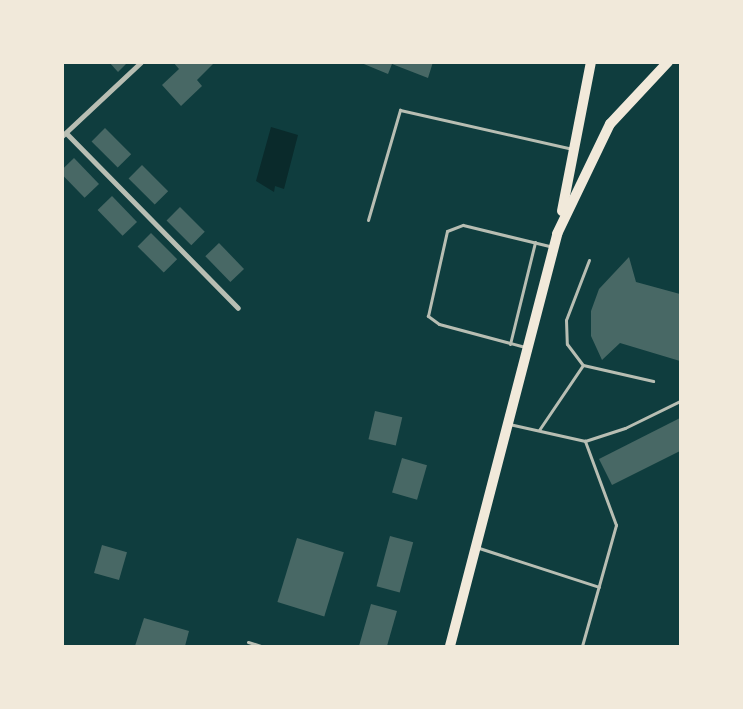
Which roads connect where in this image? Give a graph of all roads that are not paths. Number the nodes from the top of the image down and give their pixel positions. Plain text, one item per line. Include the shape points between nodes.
1 (141, 62) edge
2 (591, 62) edge
3 (668, 62) edge
4 (64, 135) edge
5 (574, 149) junction
6 (368, 220) dead end
7 (557, 234) junction
8 (535, 242) junction
9 (553, 247) junction
10 (588, 260) dead end
11 (238, 308) dead end
12 (510, 344) junction
13 (528, 348) junction
14 (583, 365) junction
15 (653, 381) dead end
16 (680, 401) edge
17 (509, 424) junction
18 (539, 430) junction
19 (585, 441) junction
20 (477, 547) junction
21 (599, 587) junction
22 (248, 642) dead end
23 (261, 646) edge
24 (450, 646) edge
25 (582, 646) edge

1 - 4 street
2 - 5 main road
3 - 7 main road via 610,124
4 - 11 street
5 - 6 lane via 400,110
5 - 7 main road
7 - 9 main road
8 - 9 lane
8 - 12 lane
8 - 12 lane via 458,224 451,226 445,240 428,316 439,324
9 - 13 main road
10 - 14 lane via 566,320 567,344
12 - 13 lane
13 - 17 main road
14 - 15 lane
14 - 18 lane
16 - 19 lane via 625,428
17 - 18 lane
17 - 20 main road
18 - 19 lane
19 - 21 lane via 616,525
20 - 21 lane
20 - 24 main road
21 - 25 lane
22 - 23 lane

